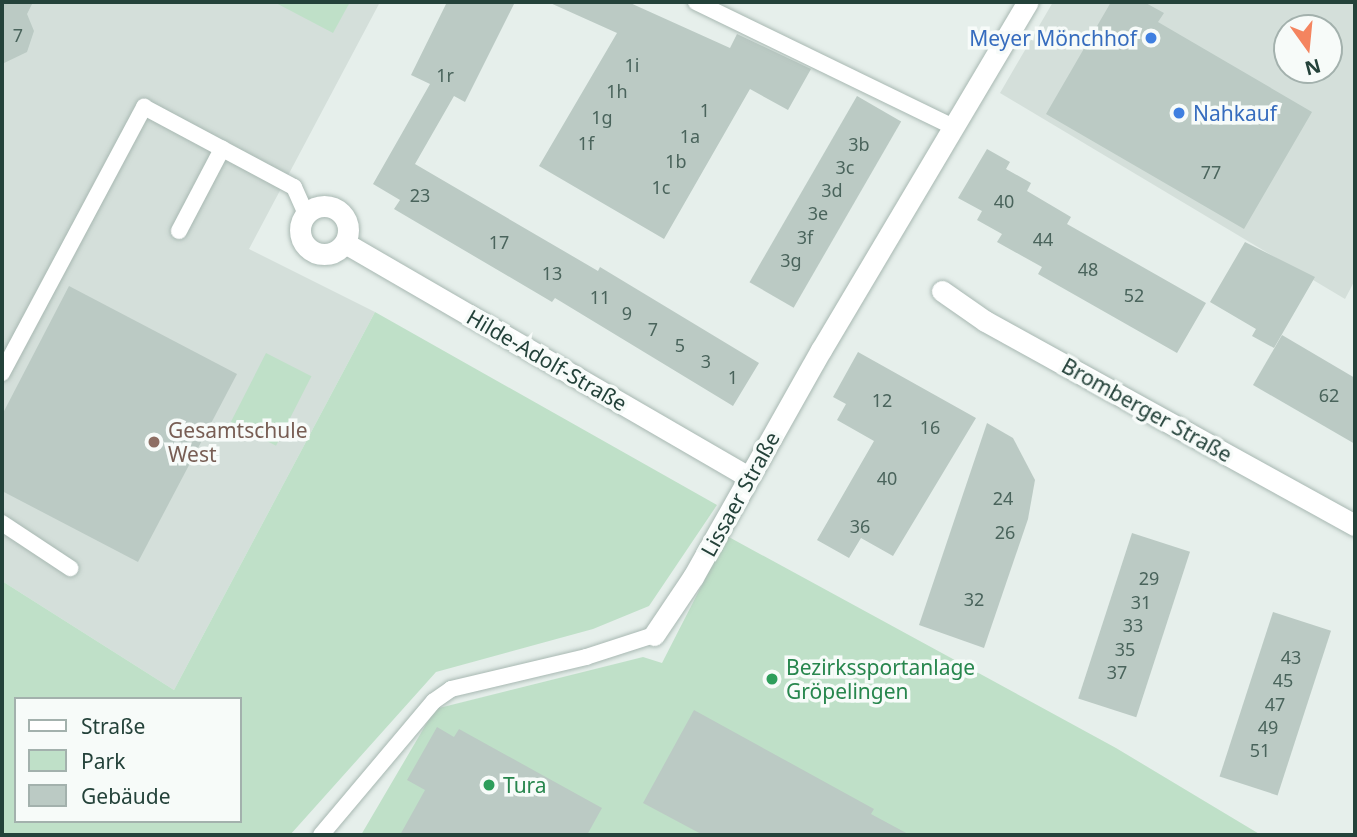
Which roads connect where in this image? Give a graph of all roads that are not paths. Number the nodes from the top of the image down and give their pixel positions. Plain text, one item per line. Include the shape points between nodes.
1 (696, 2) edge
2 (1028, 2) edge
3 (954, 127) junction
4 (222, 149) junction
5 (306, 214) junction
6 (179, 231) dead end
7 (345, 243) junction
8 (942, 291) dead end
9 (2, 373) edge
10 (748, 477) junction
11 (2, 523) edge
12 (1355, 525) edge
13 (71, 568) dead end
14 (654, 635) joint
15 (321, 835) edge

1 - 3 lane
2 - 3 street, Lissaer Straße
3 - 10 street, Lissaer Straße
4 - 5 lane via 295,187
4 - 6 lane
4 - 9 lane via 144,107
5 - 7 street via 320,206 337,209 349,228
5 - 7 street via 301,237 310,249 325,254
7 - 10 street, Hilde-Adolf-Straße
8 - 12 street, Bromberger Straße via 985,321
10 - 14 street, Lissaer Straße via 693,577
11 - 13 lane
14 - 15 lane, Lissaer Straße via 586,657 451,689 434,701

